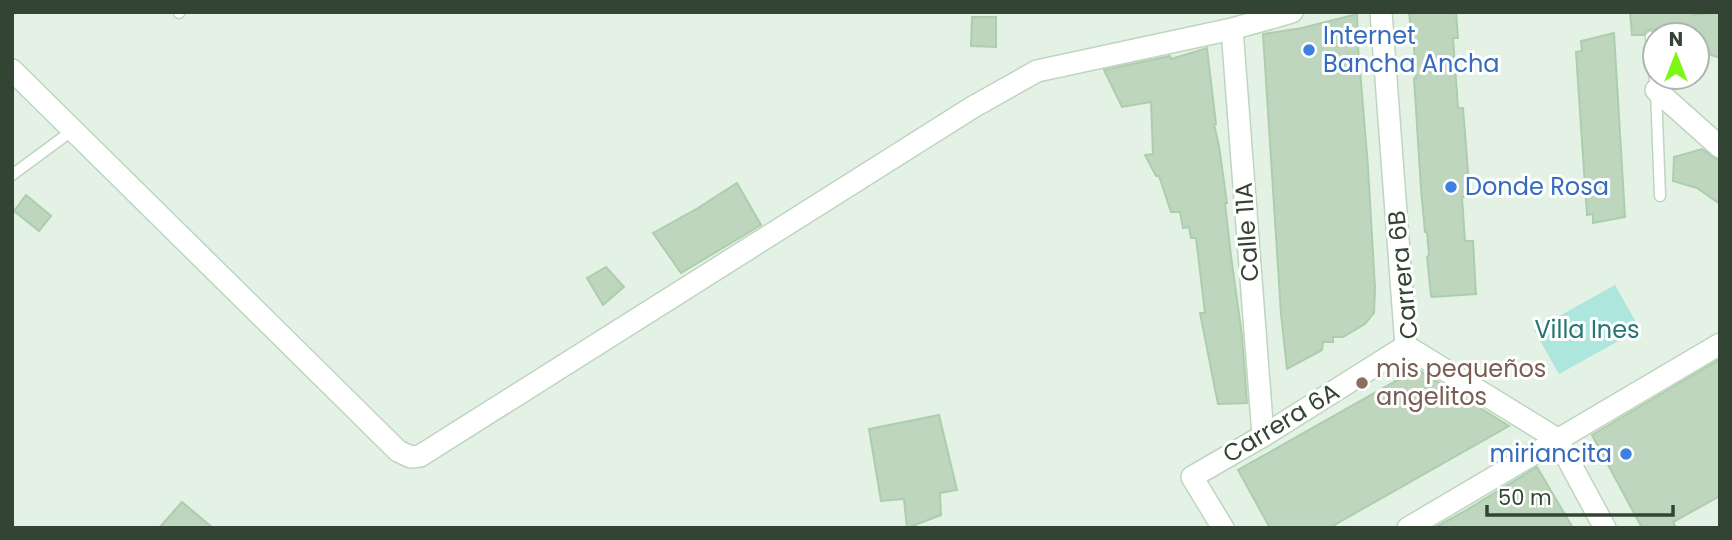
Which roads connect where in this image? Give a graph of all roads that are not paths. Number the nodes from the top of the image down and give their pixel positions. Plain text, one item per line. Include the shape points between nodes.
1 (1292, 12) edge
2 (1381, 12) edge
3 (1232, 29) junction
4 (12, 71) edge
5 (1656, 91) edge
6 (1657, 91) edge
7 (74, 130) junction
8 (1720, 147) edge
9 (12, 174) edge
10 (1660, 196) dead end
11 (1720, 344) edge
12 (1406, 346) junction
13 (1263, 436) junction
14 (1557, 439) junction
15 (1223, 528) edge
16 (1408, 528) edge
17 (1605, 528) edge

1 - 3 street
2 - 12 street, Carrera 6B
3 - 7 street via 1037,71 420,456 411,457 398,451
3 - 13 street, Calle 11A
4 - 7 street
5 - 10 lane
6 - 8 street
7 - 9 lane
11 - 14 street
12 - 13 street, Carrera 6A
12 - 14 street, Carrera 6B
13 - 15 street, Carrera 6A via 1192,477
14 - 16 street
14 - 17 street

